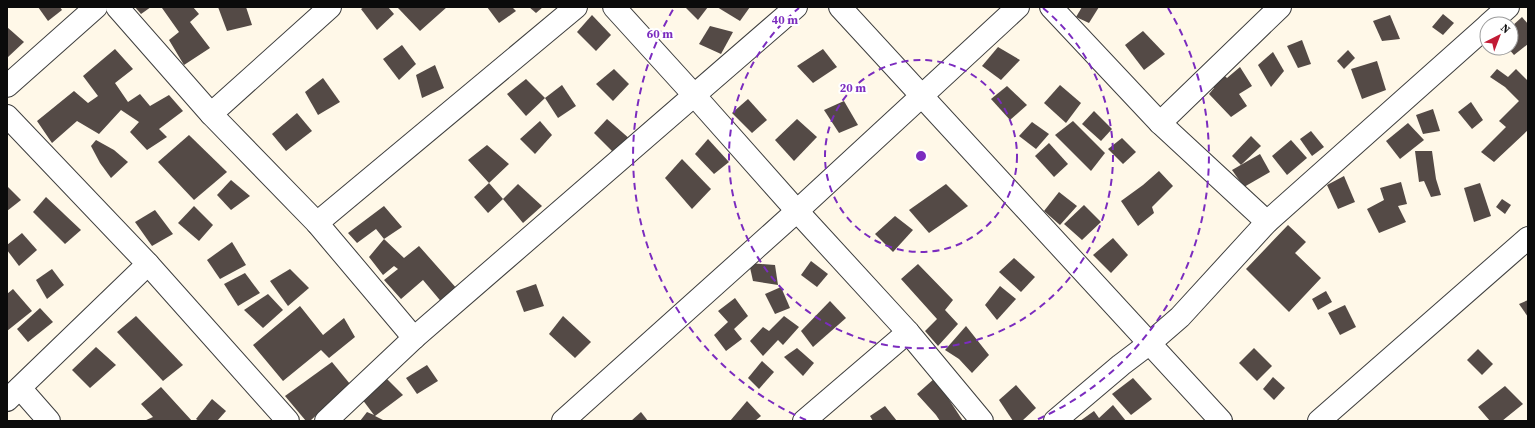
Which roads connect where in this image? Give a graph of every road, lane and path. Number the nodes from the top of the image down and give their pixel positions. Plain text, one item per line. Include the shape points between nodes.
1 (96, 7) edge
2 (117, 7) edge
3 (330, 7) edge
4 (576, 7) edge
5 (614, 7) edge
6 (796, 7) edge
7 (840, 7) edge
8 (1018, 7) edge
9 (1051, 7) edge
10 (1280, 7) edge
11 (1508, 7) edge
12 (1498, 16) edge
13 (1479, 33) edge
14 (7, 86) edge
15 (694, 95) junction
16 (922, 96) junction
17 (211, 114) junction
18 (8, 120) edge
19 (1160, 123) junction
20 (797, 211) junction
21 (1266, 222) junction
22 (317, 223) junction
23 (1528, 238) edge
24 (148, 264) junction
25 (908, 332) junction
26 (414, 338) junction
27 (1150, 343) junction
28 (13, 394) edge
29 (49, 421) edge
30 (288, 421) edge
31 (326, 421) edge
32 (563, 421) edge
33 (804, 421) edge
34 (982, 421) edge
35 (1055, 421) edge
36 (1221, 421) edge
37 (1319, 421) edge

1 - 14 street
2 - 17 street
3 - 17 street
4 - 22 street
5 - 15 street
6 - 15 street
7 - 16 street
8 - 16 street
9 - 19 street
10 - 19 street
11 - 12 street
13 - 21 street
15 - 20 street
15 - 26 street
16 - 20 street
16 - 27 street
17 - 22 street
18 - 24 street
19 - 21 street
20 - 25 street
20 - 32 street
21 - 27 street via 1180,317
22 - 26 street
23 - 37 street
24 - 28 street
24 - 30 street
25 - 33 street
25 - 34 street
26 - 31 street
27 - 35 street
27 - 36 street
28 - 29 street

